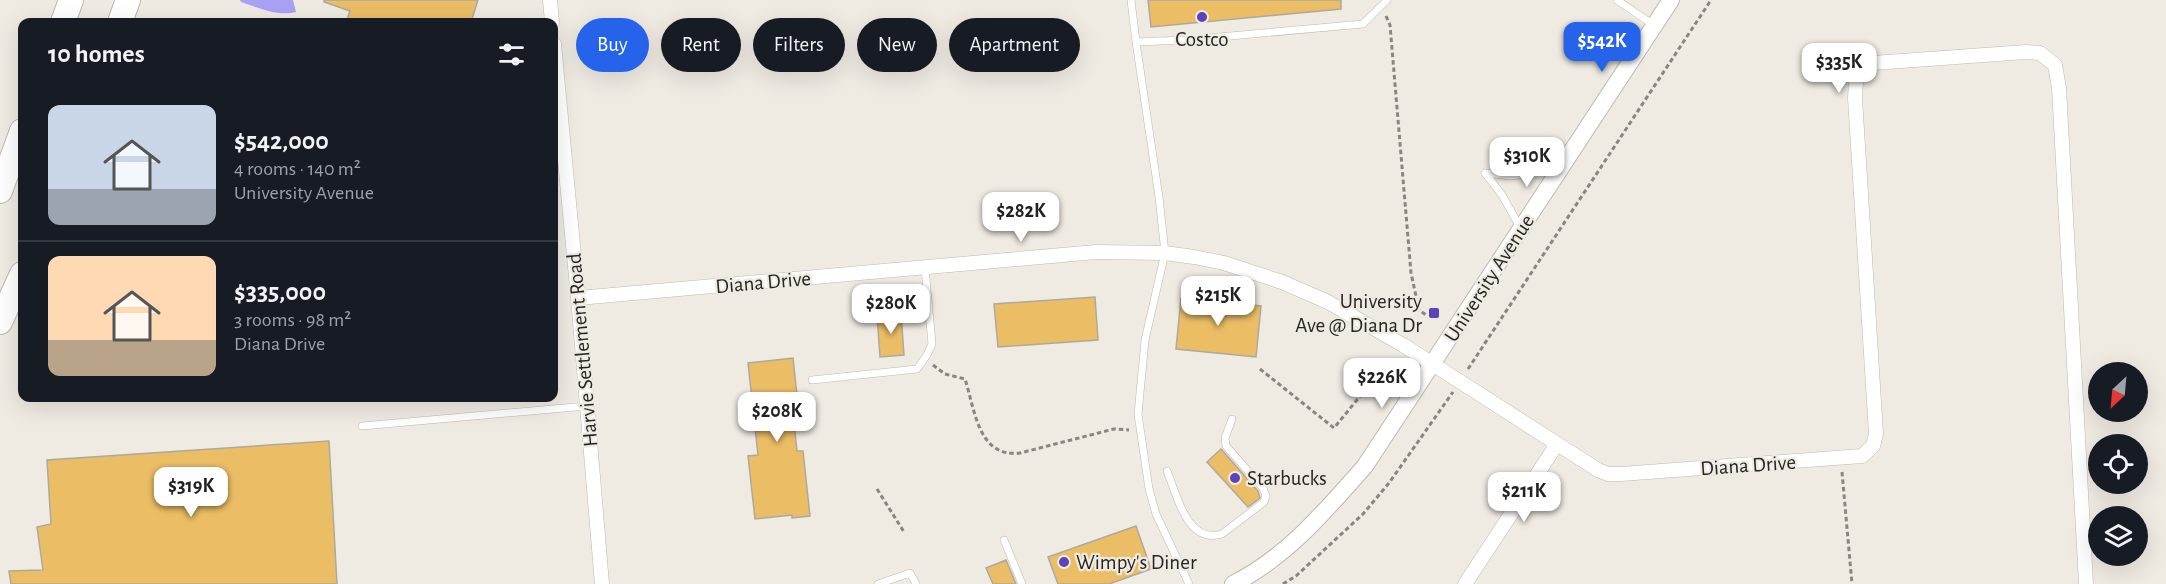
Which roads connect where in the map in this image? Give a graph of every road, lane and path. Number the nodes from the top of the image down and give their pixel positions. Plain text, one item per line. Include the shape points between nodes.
1 (71, 0) edge
2 (128, 0) edge
3 (550, 0) edge
4 (1131, 0) edge
5 (1387, 0) edge
6 (1617, 0) edge
7 (1671, 0) edge
8 (1711, 0) edge
9 (1379, 8) junction
10 (64, 18) edge
11 (121, 18) edge
12 (552, 18) edge
13 (1655, 26) junction
14 (1136, 42) junction
15 (558, 86) edge
16 (18, 142) edge
17 (1562, 165) junction
18 (0, 192) edge
19 (1521, 230) junction
20 (1165, 253) junction
21 (925, 268) junction
22 (18, 283) edge
23 (578, 298) junction
24 (1429, 317) dead end
25 (0, 322) edge
26 (925, 358) junction
27 (1434, 363) junction
28 (1260, 369) dead end
29 (1392, 373) dead end
30 (812, 380) dead end
31 (1461, 381) junction
32 (587, 406) junction
33 (1232, 419) dead end
34 (362, 426) dead end
35 (1140, 430) junction
36 (1557, 444) junction
37 (1840, 458) junction
38 (1167, 471) dead end
39 (877, 489) dead end
40 (904, 532) dead end
41 (1004, 540) dead end
42 (602, 584) edge
43 (878, 584) edge
44 (916, 584) edge
45 (1022, 584) edge
46 (1189, 584) edge
47 (1233, 584) edge
48 (1283, 584) edge
49 (1466, 584) edge
50 (1852, 584) edge
51 (2086, 584) edge

1 - 10 highway
2 - 11 highway
3 - 12 street
4 - 14 lane
5 - 9 lane
6 - 13 lane
7 - 13 street, University Avenue
8 - 31 path
9 - 14 lane via 1363,24
9 - 24 path via 1390,26 1411,273 1419,310
13 - 17 street, University Avenue
14 - 20 lane
15 - 23 street, Harvie Settlement Road
16 - 18 highway
17 - 19 street, University Avenue
17 - 19 lane via 1511,176 1485,173
19 - 27 street, University Avenue
20 - 21 street, Diana Drive via 1096,252
20 - 27 street, Diana Drive via 1224,264 1282,282 1328,302
20 - 35 lane via 1145,340 1138,398
21 - 23 street, Diana Drive
21 - 26 lane via 932,344
22 - 25 highway
23 - 32 street, Harvie Settlement Road
26 - 30 lane via 916,369
26 - 35 path via 945,374 965,380 984,438 999,451 1020,453 1114,429
27 - 31 street, Diana Drive
27 - 47 street, University Avenue via 1365,466 1339,496 1274,558
28 - 29 path via 1334,428 1378,373
31 - 36 street, Diana Drive
31 - 48 path via 1363,514
32 - 34 lane
32 - 42 street, Harvie Settlement Road
33 - 38 lane via 1226,446 1263,488 1264,502 1222,534 1207,535 1193,528 1185,517
35 - 46 lane via 1156,514
36 - 37 street, Diana Drive via 1608,474
36 - 49 street
37 - 50 path
37 - 51 street, Diana Drive via 1862,456 1873,446 1876,434 1855,98 1862,68 1873,63 2040,53 2055,65 2059,88
39 - 40 path
41 - 45 lane
43 - 44 lane via 910,573

